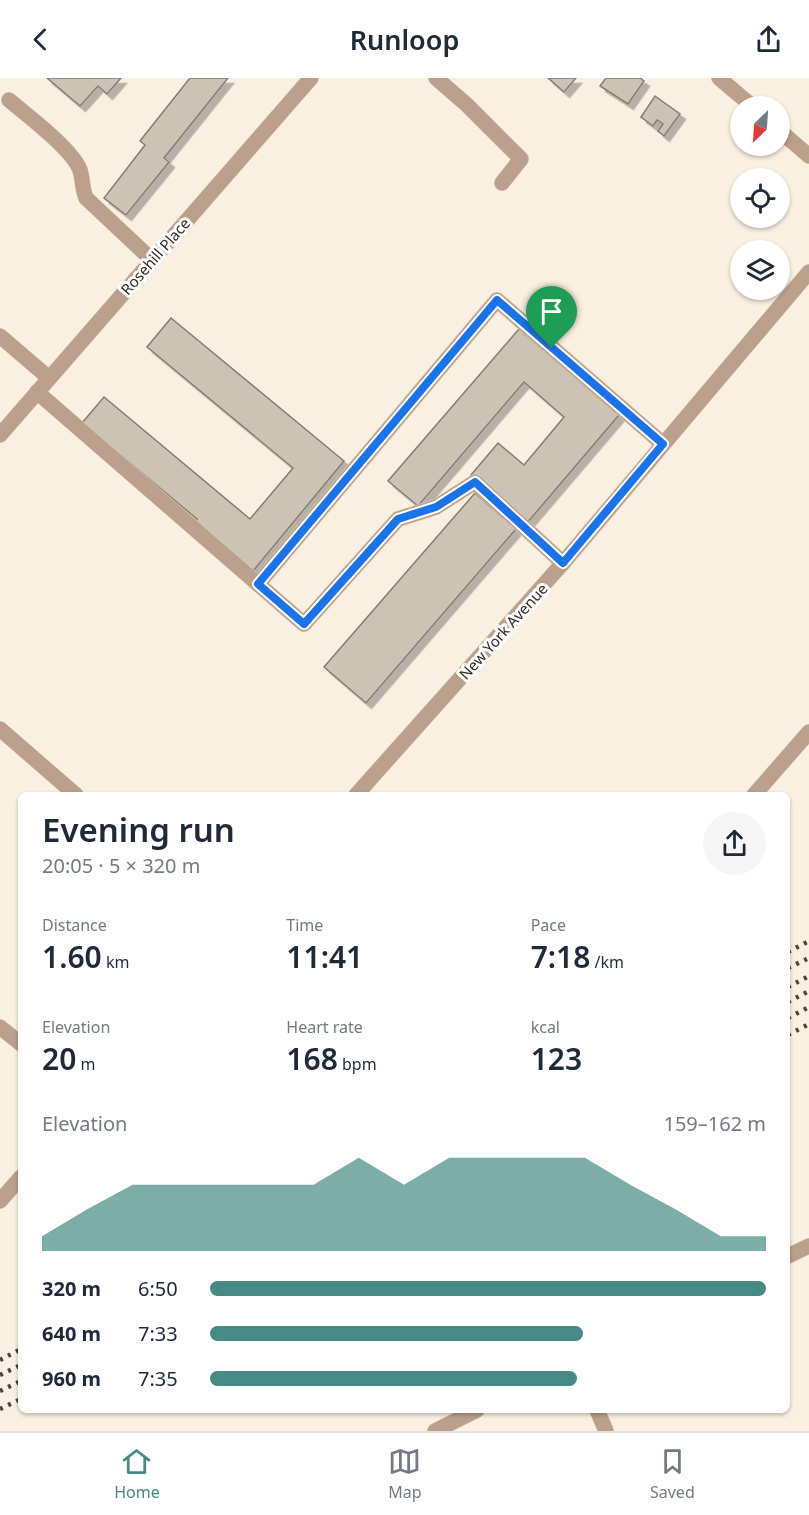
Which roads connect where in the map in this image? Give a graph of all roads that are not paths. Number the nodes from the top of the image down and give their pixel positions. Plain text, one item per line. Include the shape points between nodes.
1 (311, 78) edge
2 (436, 78) edge
3 (719, 78) edge
4 (740, 96) edge
5 (9, 100) dead end
6 (790, 140) edge
7 (809, 156) edge
8 (502, 183) dead end
9 (152, 260) junction
10 (809, 272) edge
11 (0, 336) edge
12 (49, 378) junction
13 (37, 392) junction
14 (0, 435) edge
15 (663, 444) junction
16 (563, 563) junction
17 (258, 584) junction
18 (0, 729) edge
19 (809, 732) edge
20 (72, 792) edge
21 (359, 792) edge
22 (757, 792) edge
23 (0, 1027) edge
24 (18, 1042) edge
25 (18, 1180) edge
26 (0, 1201) edge
27 (809, 1246) edge
28 (790, 1255) edge
29 (471, 1413) edge
30 (598, 1413) edge
31 (435, 1431) edge
32 (606, 1431) edge

1 - 9 street, Rosehill Place
2 - 8 street via 521,159
3 - 4 street
5 - 9 street via 68,152 80,170 86,198
6 - 7 street
9 - 12 street, Rosehill Place
10 - 15 street, New York Avenue
11 - 12 street
12 - 13 street, Rosehill Place
13 - 14 street, Rosehill Place
13 - 17 street
15 - 16 street, New York Avenue
15 - 17 street via 497,300
16 - 17 street via 475,482 436,507 398,519 304,624
16 - 21 street, New York Avenue
18 - 20 street
19 - 22 street
23 - 24 street
25 - 26 street
27 - 28 street
29 - 31 street
30 - 32 street

